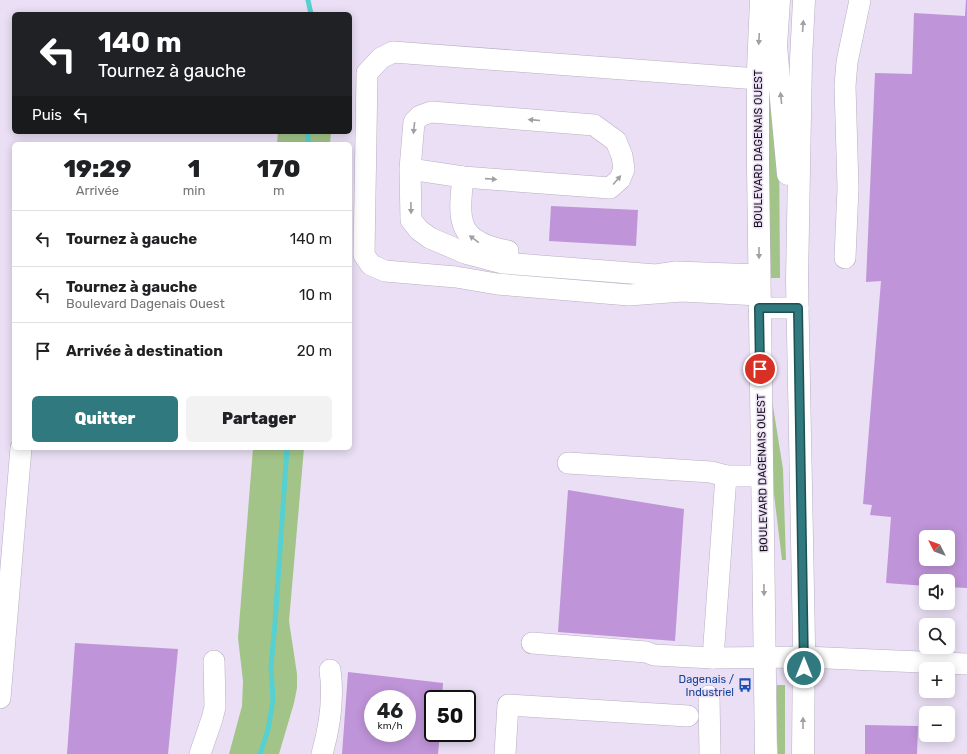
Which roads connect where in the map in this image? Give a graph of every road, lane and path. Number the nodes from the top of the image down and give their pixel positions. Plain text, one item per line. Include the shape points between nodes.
1 (762, 0) edge
2 (779, 0) edge
3 (804, 0) edge
4 (860, 0) edge
5 (758, 79) junction
6 (410, 169) junction
7 (463, 177) junction
8 (845, 258) dead end
9 (676, 272) junction
10 (798, 280) junction
11 (759, 293) junction
12 (798, 308) junction
13 (21, 450) edge
14 (568, 463) dead end
15 (726, 476) junction
16 (762, 476) junction
17 (532, 643) dead end
18 (804, 657) junction
19 (713, 658) junction
20 (766, 658) junction
21 (214, 661) dead end
22 (967, 664) edge
23 (330, 670) dead end
24 (709, 696) dead end
25 (0, 698) edge
26 (688, 716) dead end
27 (200, 754) edge
28 (322, 754) edge
29 (505, 754) edge
30 (710, 754) edge
31 (766, 754) edge
32 (803, 754) edge

1 -> 5 main road, BOULEVARD DAGENAIS OUEST
10 -> 2 main road, BOULEVARD DAGENAIS OUEST via 776,46
10 -> 3 main road, BOULEVARD DAGENAIS OUEST
4 - 8 lane via 847,62 845,86 848,188
5 -> 11 main road, BOULEVARD DAGENAIS OUEST
5 - 11 lane via 393,52 381,58 367,73 364,255 371,265 385,271 456,277 497,284 629,295 682,291
6 - 7 lane
7 -> 6 lane via 610,188 620,179 624,169 616,141 594,125 431,112 420,116 414,122
6 -> 9 lane via 412,220 419,230 430,238 465,253 503,263 656,275
9 -> 7 lane via 654,264 526,254 489,248 466,232 461,219
9 - 11 lane
10 - 12 main road, BOULEVARD DAGENAIS OUEST
11 - 12 lane
11 - 16 main road, BOULEVARD DAGENAIS OUEST
12 - 18 main road, BOULEVARD DAGENAIS OUEST
13 - 25 lane
14 - 15 lane via 711,472
15 - 16 lane
15 - 19 lane
16 -> 20 main road, BOULEVARD DAGENAIS OUEST
17 - 19 lane
18 - 20 lane
18 - 22 lane
32 -> 18 main road, BOULEVARD DAGENAIS OUEST
19 - 20 lane
20 - 31 main road, BOULEVARD DAGENAIS OUEST
21 - 27 lane via 215,707
23 - 28 lane via 331,708
24 - 30 lane
26 - 29 lane via 508,705

